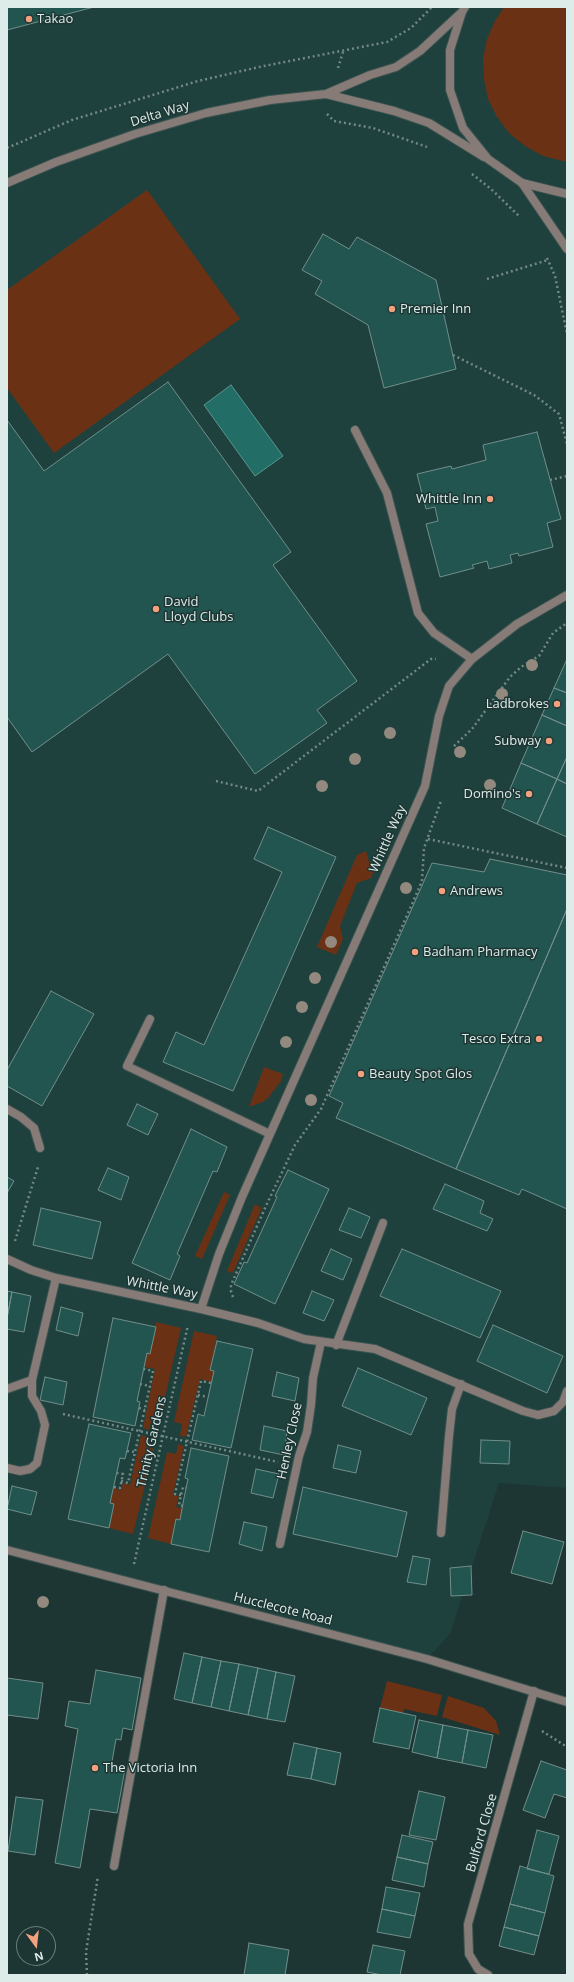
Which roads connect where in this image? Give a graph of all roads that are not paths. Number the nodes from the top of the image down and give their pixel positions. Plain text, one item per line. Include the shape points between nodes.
1 (463, 9) edge
2 (326, 94) junction
3 (488, 159) junction
4 (7, 183) edge
5 (522, 183) junction
6 (567, 194) edge
7 (567, 249) edge
8 (355, 430) dead end
9 (567, 595) edge
10 (472, 658) junction
11 (150, 1019) dead end
12 (7, 1109) edge
13 (270, 1134) junction
14 (40, 1148) road end
15 (383, 1223) dead end
16 (8, 1260) edge
17 (56, 1278) junction
18 (197, 1308) junction
19 (321, 1342) junction
20 (336, 1345) junction
21 (32, 1380) junction
22 (461, 1384) junction
23 (7, 1389) edge
24 (567, 1391) edge
25 (7, 1468) edge
26 (442, 1533) dead end
27 (280, 1544) dead end
28 (7, 1550) edge
29 (164, 1590) junction
30 (534, 1691) junction
31 (567, 1704) edge
32 (114, 1866) road end
33 (488, 1975) edge

1 - 2 street, Delta Way via 420,51 396,67
1 - 3 street via 450,50 450,90 464,128
2 - 3 street, Delta Way via 394,111 429,123
2 - 4 street, Delta Way via 270,100 199,115 135,134 56,162
3 - 5 street
5 - 6 street
5 - 7 street
8 - 10 street via 387,493 418,613 434,633
9 - 10 street, Whittle Way via 518,624
10 - 13 street, Whittle Way via 450,686 439,716 425,786
11 - 13 street via 127,1066
12 - 14 street via 34,1128
13 - 18 street, Whittle Way
15 - 20 street
16 - 17 street, Whittle Way
17 - 18 street, Whittle Way
17 - 21 street
18 - 19 street
19 - 20 street
19 - 27 street, Henley Close via 313,1378 307,1432 296,1466
20 - 22 street via 375,1349
21 - 23 street
21 - 25 street via 32,1396 40,1408 45,1425 37,1464 30,1470
22 - 24 street via 538,1415 554,1411 563,1402
22 - 26 street via 452,1409
28 - 29 street, Hucclecote Road
29 - 30 street, Hucclecote Road via 427,1659
29 - 32 street
30 - 31 street, Hucclecote Road
30 - 33 street, Bulford Close via 468,1924 469,1954 478,1969

